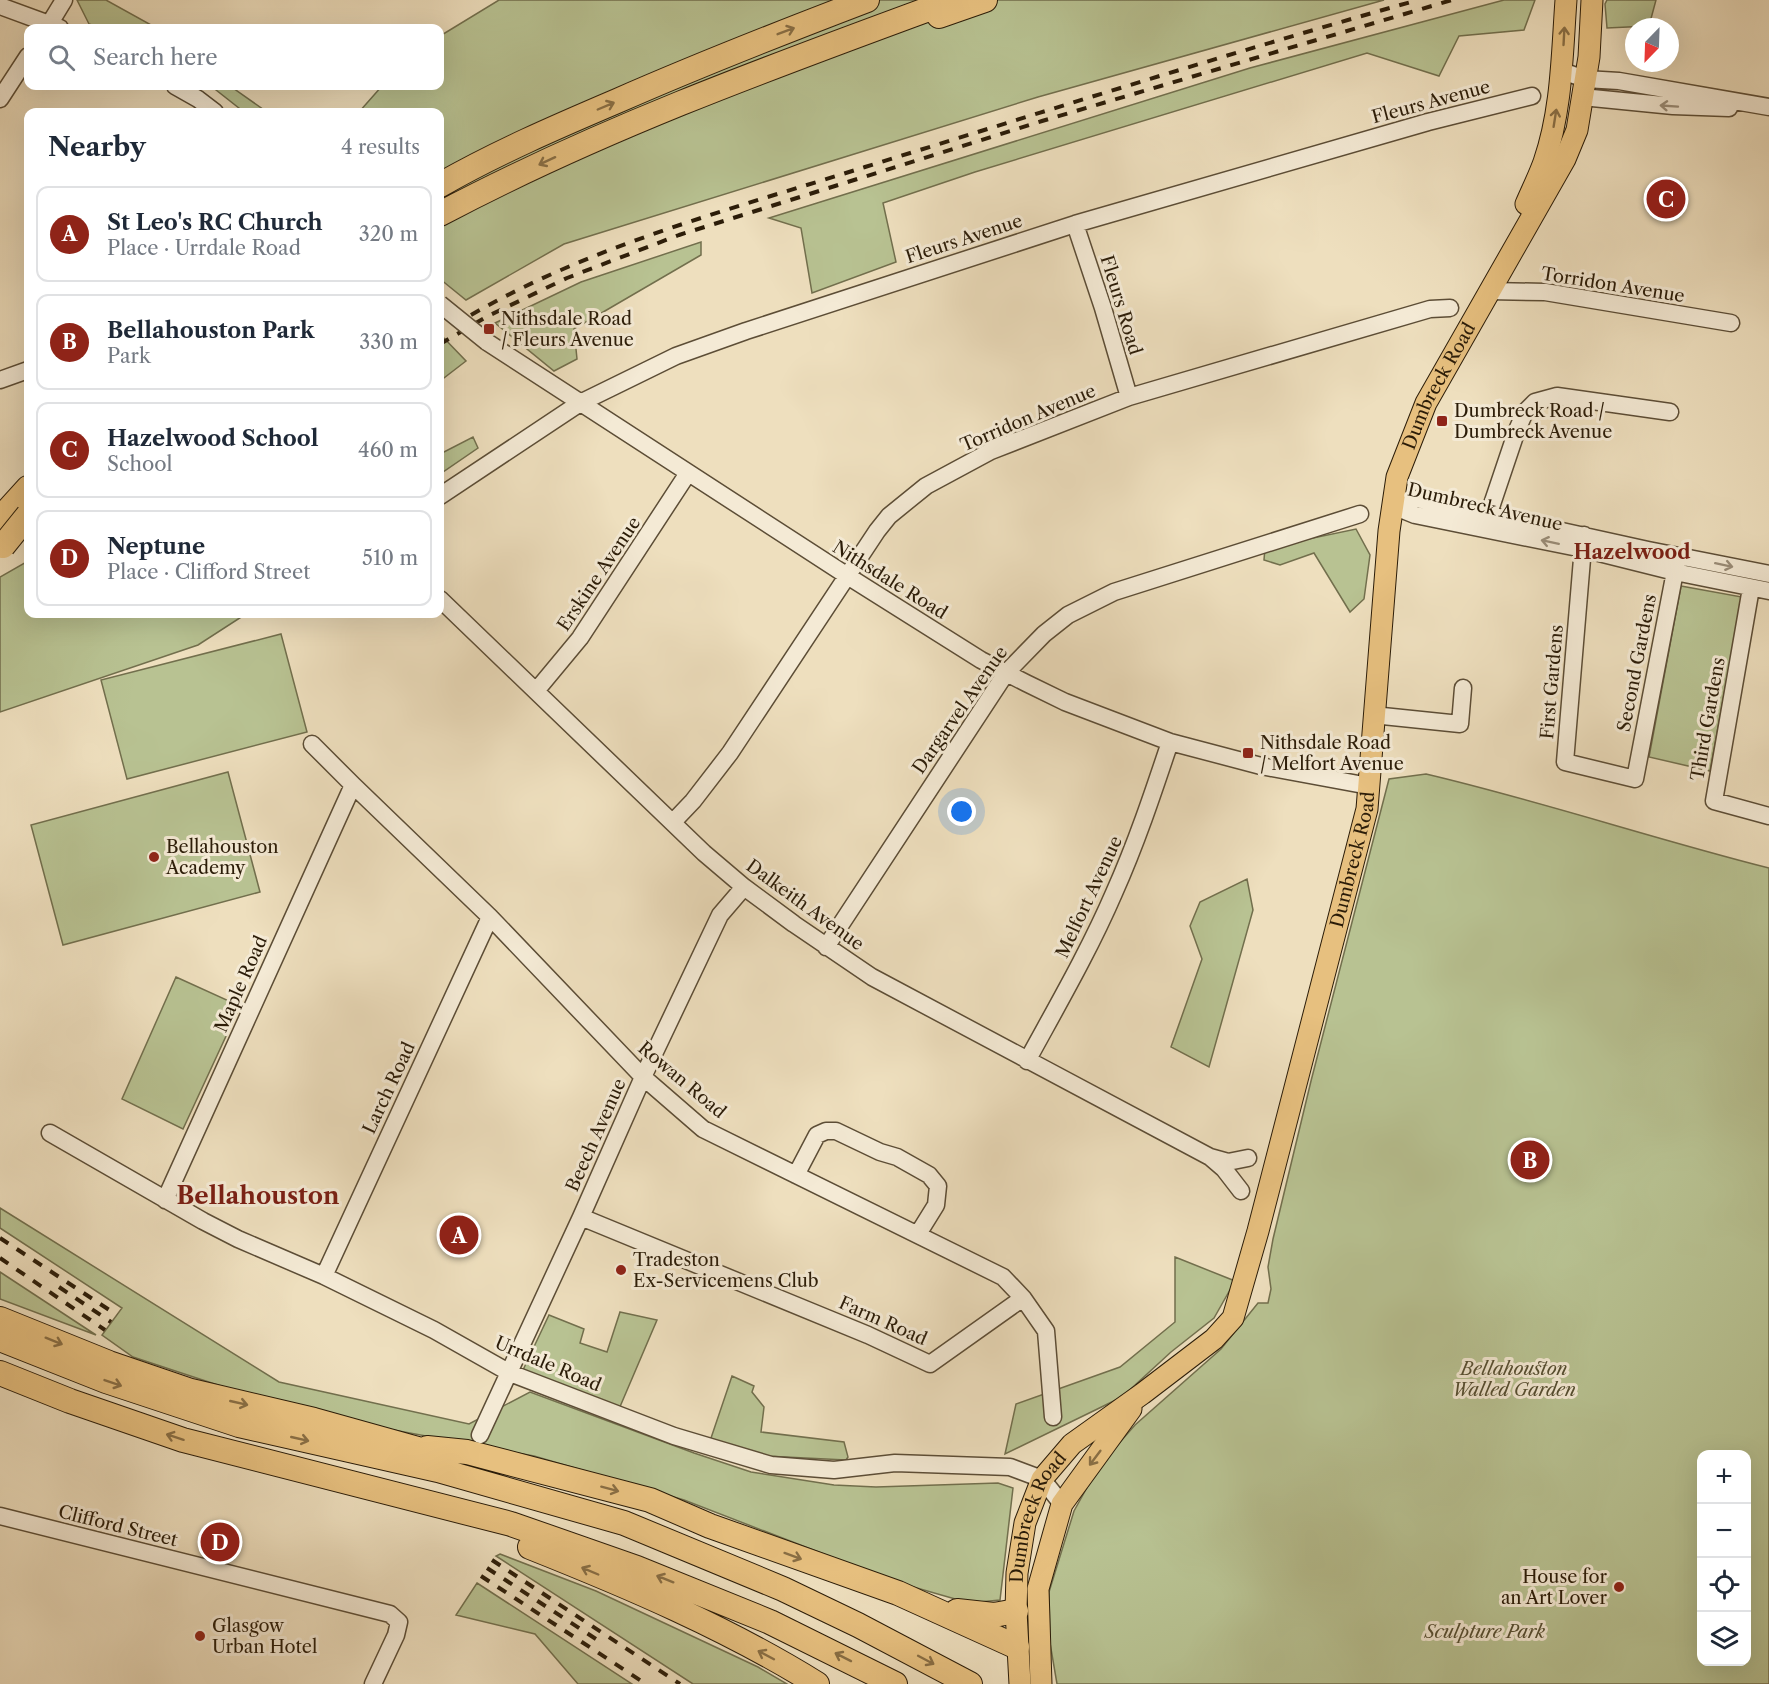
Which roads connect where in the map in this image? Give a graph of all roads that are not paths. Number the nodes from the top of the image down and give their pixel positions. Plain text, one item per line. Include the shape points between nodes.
1 (64, 0) edge
2 (867, 0) edge
3 (953, 0) edge
4 (985, 0) edge
5 (1592, 0) edge
6 (1566, 1) edge
7 (0, 6) edge
8 (45, 24) edge
9 (53, 24) edge
10 (1589, 44) junction
11 (24, 62) edge
12 (1562, 72) junction
13 (1619, 81) junction
14 (1583, 88) junction
15 (182, 90) edge
16 (1532, 96) dead end
17 (0, 99) edge
18 (209, 108) edge
19 (1769, 108) edge
20 (585, 143) junction
21 (444, 184) edge
22 (444, 212) edge
23 (1075, 224) junction
24 (1489, 291) junction
25 (444, 307) edge
26 (1450, 308) dead end
27 (1731, 323) dead end
28 (24, 371) edge
29 (0, 380) edge
30 (1129, 397) junction
31 (580, 403) junction
32 (1670, 412) dead end
33 (688, 473) junction
34 (24, 492) edge
35 (444, 493) edge
36 (1393, 506) junction
37 (1360, 514) dead end
38 (1, 518) edge
39 (24, 520) edge
40 (1486, 521) junction
41 (1584, 542) junction
42 (2, 548) edge
43 (1677, 564) junction
44 (1769, 574) edge
45 (846, 575) junction
46 (1751, 588) junction
47 (1769, 591) edge
48 (444, 603) edge
49 (1006, 673) junction
50 (1463, 688) dead end
51 (536, 691) junction
52 (1373, 715) junction
53 (1170, 742) junction
54 (312, 744) dead end
55 (1635, 779) joint
56 (353, 785) junction
57 (1368, 786) junction
58 (1769, 816) edge
59 (673, 822) junction
60 (744, 887) junction
61 (490, 916) junction
62 (826, 947) junction
63 (1027, 1061) junction
64 (643, 1077) junction
65 (50, 1133) dead end
66 (1210, 1157) junction
67 (1248, 1158) dead end
68 (796, 1175) junction
69 (1241, 1191) dead end
70 (165, 1200) junction
71 (581, 1217) junction
72 (918, 1234) junction
73 (324, 1276) junction
74 (1023, 1298) junction
75 (0, 1319) edge
76 (0, 1339) edge
77 (0, 1373) edge
78 (510, 1373) junction
79 (1142, 1394) junction
80 (1053, 1418) dead end
81 (480, 1435) dead end
82 (410, 1447) junction
83 (1042, 1479) junction
84 (353, 1484) junction
85 (1062, 1504) junction
86 (0, 1516) edge
87 (624, 1523) junction
88 (925, 1605) junction
89 (1016, 1611) junction
90 (1018, 1653) junction
91 (1040, 1671) edge
92 (373, 1684) edge
93 (817, 1684) edge
94 (895, 1684) edge
95 (970, 1684) edge
96 (1020, 1684) edge

1 - 9 street
21 -> 2 highway via 602,107
3 - 20 highway via 774,66
4 - 20 highway
5 - 10 main road, Dumbreck Road
12 -> 6 main road, Dumbreck Road
7 - 8 street
10 - 13 street via 1605,74
10 - 14 main road, Dumbreck Road
11 - 17 street
12 - 14 main road
24 -> 12 main road, Dumbreck Road via 1544,162
13 - 14 street
13 - 19 street
19 -> 14 street via 1673,106
14 - 24 main road, Dumbreck Road via 1577,130 1565,159
15 - 18 street
16 - 23 street, Fleurs Avenue via 1428,122
20 -> 22 highway
23 - 30 street, Fleurs Road
23 - 31 street, Fleurs Avenue via 676,356
24 - 27 street, Torridon Avenue via 1545,292
24 - 36 main road, Dumbreck Road via 1426,403 1397,477
25 - 31 street, Nithsdale Road, bridge via 487,342
26 - 30 street, Torridon Avenue via 1430,309
28 - 29 street
30 - 45 street, Torridon Avenue via 991,451 926,486 889,516
31 - 33 street, Nithsdale Road
31 - 35 street, Fleurs Avenue
32 - 40 street via 1557,396 1536,402 1525,411 1517,430
33 - 45 street, Nithsdale Road
33 - 51 street, Erskine Avenue via 580,638
34 - 38 highway
36 - 40 street, Dumbreck Avenue via 1417,499
36 - 52 main road, Dumbreck Road
37 - 49 street, Dargarvel Avenue via 1114,592 1068,615
39 - 42 highway, bridge
40 - 41 street, Dumbreck Avenue
41 - 43 street, Dumbreck Avenue
41 - 55 street, First Gardens via 1565,762
43 -> 44 street, Dumbreck Avenue
43 - 46 street, Dumbreck Avenue
43 - 55 street, Second Gardens
45 - 49 street, Nithsdale Road
45 - 59 street, Torridon Avenue via 730,753
46 - 47 street, Dumbreck Avenue
46 - 58 street, Third Gardens via 1714,801
48 - 51 street, Dalkeith Avenue
49 - 53 street, Nithsdale Road via 1065,702
49 - 62 street, Dargarvel Avenue
50 - 52 street via 1460,724
51 - 59 street, Dalkeith Avenue
52 - 57 main road, Dumbreck Road
53 - 57 street, Nithsdale Road
53 - 63 street, Melfort Avenue via 1114,894
54 - 56 street, Rowan Road
56 - 61 street, Rowan Road
56 - 70 street, Maple Road
57 - 79 main road, Dumbreck Road via 1367,808 1350,881 1233,1318 1214,1339
59 - 60 street, Dalkeith Avenue
60 - 62 street, Dalkeith Avenue
60 - 64 street, Beech Avenue via 720,915
61 - 64 street, Rowan Road
61 - 73 street, Larch Road
62 - 63 street, Dalkeith Avenue via 896,991
63 - 66 street, Dalkeith Avenue
64 - 68 street, Rowan Road via 703,1129
64 - 71 street, Beech Avenue
65 - 70 street, Urrdale Road
66 - 67 street, Dalkeith Avenue via 1228,1162
66 - 69 street, Dalkeith Avenue
68 - 72 street, Rowan Road
68 - 72 street via 817,1135 826,1131 836,1131 897,1157 929,1174 938,1186 936,1205
70 - 73 street, Urrdale Road via 238,1239
71 - 74 street, Farm Road via 930,1364
71 - 78 street, Beech Avenue
72 - 74 street, Rowan Road via 1002,1277
73 - 78 street, Urrdale Road
74 - 80 street, Rowan Road via 1046,1331
75 -> 82 highway via 191,1391
76 -> 87 highway via 106,1381 239,1425 438,1470
84 -> 77 highway via 183,1440
78 - 81 street, Beech Avenue
78 - 83 street, Urrdale Road via 674,1436 771,1465 834,1470 895,1462 1010,1467
79 - 83 main road, Dumbreck Road via 1072,1444
79 -> 85 main road, Dumbreck Road
82 - 87 highway via 518,1476 584,1499
82 -> 88 highway via 467,1452 650,1500
83 - 85 street
83 - 89 main road, Dumbreck Road via 1020,1547
93 -> 84 highway via 675,1607 507,1538
94 -> 84 highway via 770,1622 636,1568 511,1524
85 - 91 main road, Dumbreck Road via 1038,1588
86 - 92 street, Clifford Street via 390,1614 399,1622 396,1635
87 -> 95 highway via 783,1589
88 - 89 highway via 975,1614
88 - 90 highway
89 - 90 main road, Dumbreck Road
90 - 91 main road
90 - 96 main road, Dumbreck Road

